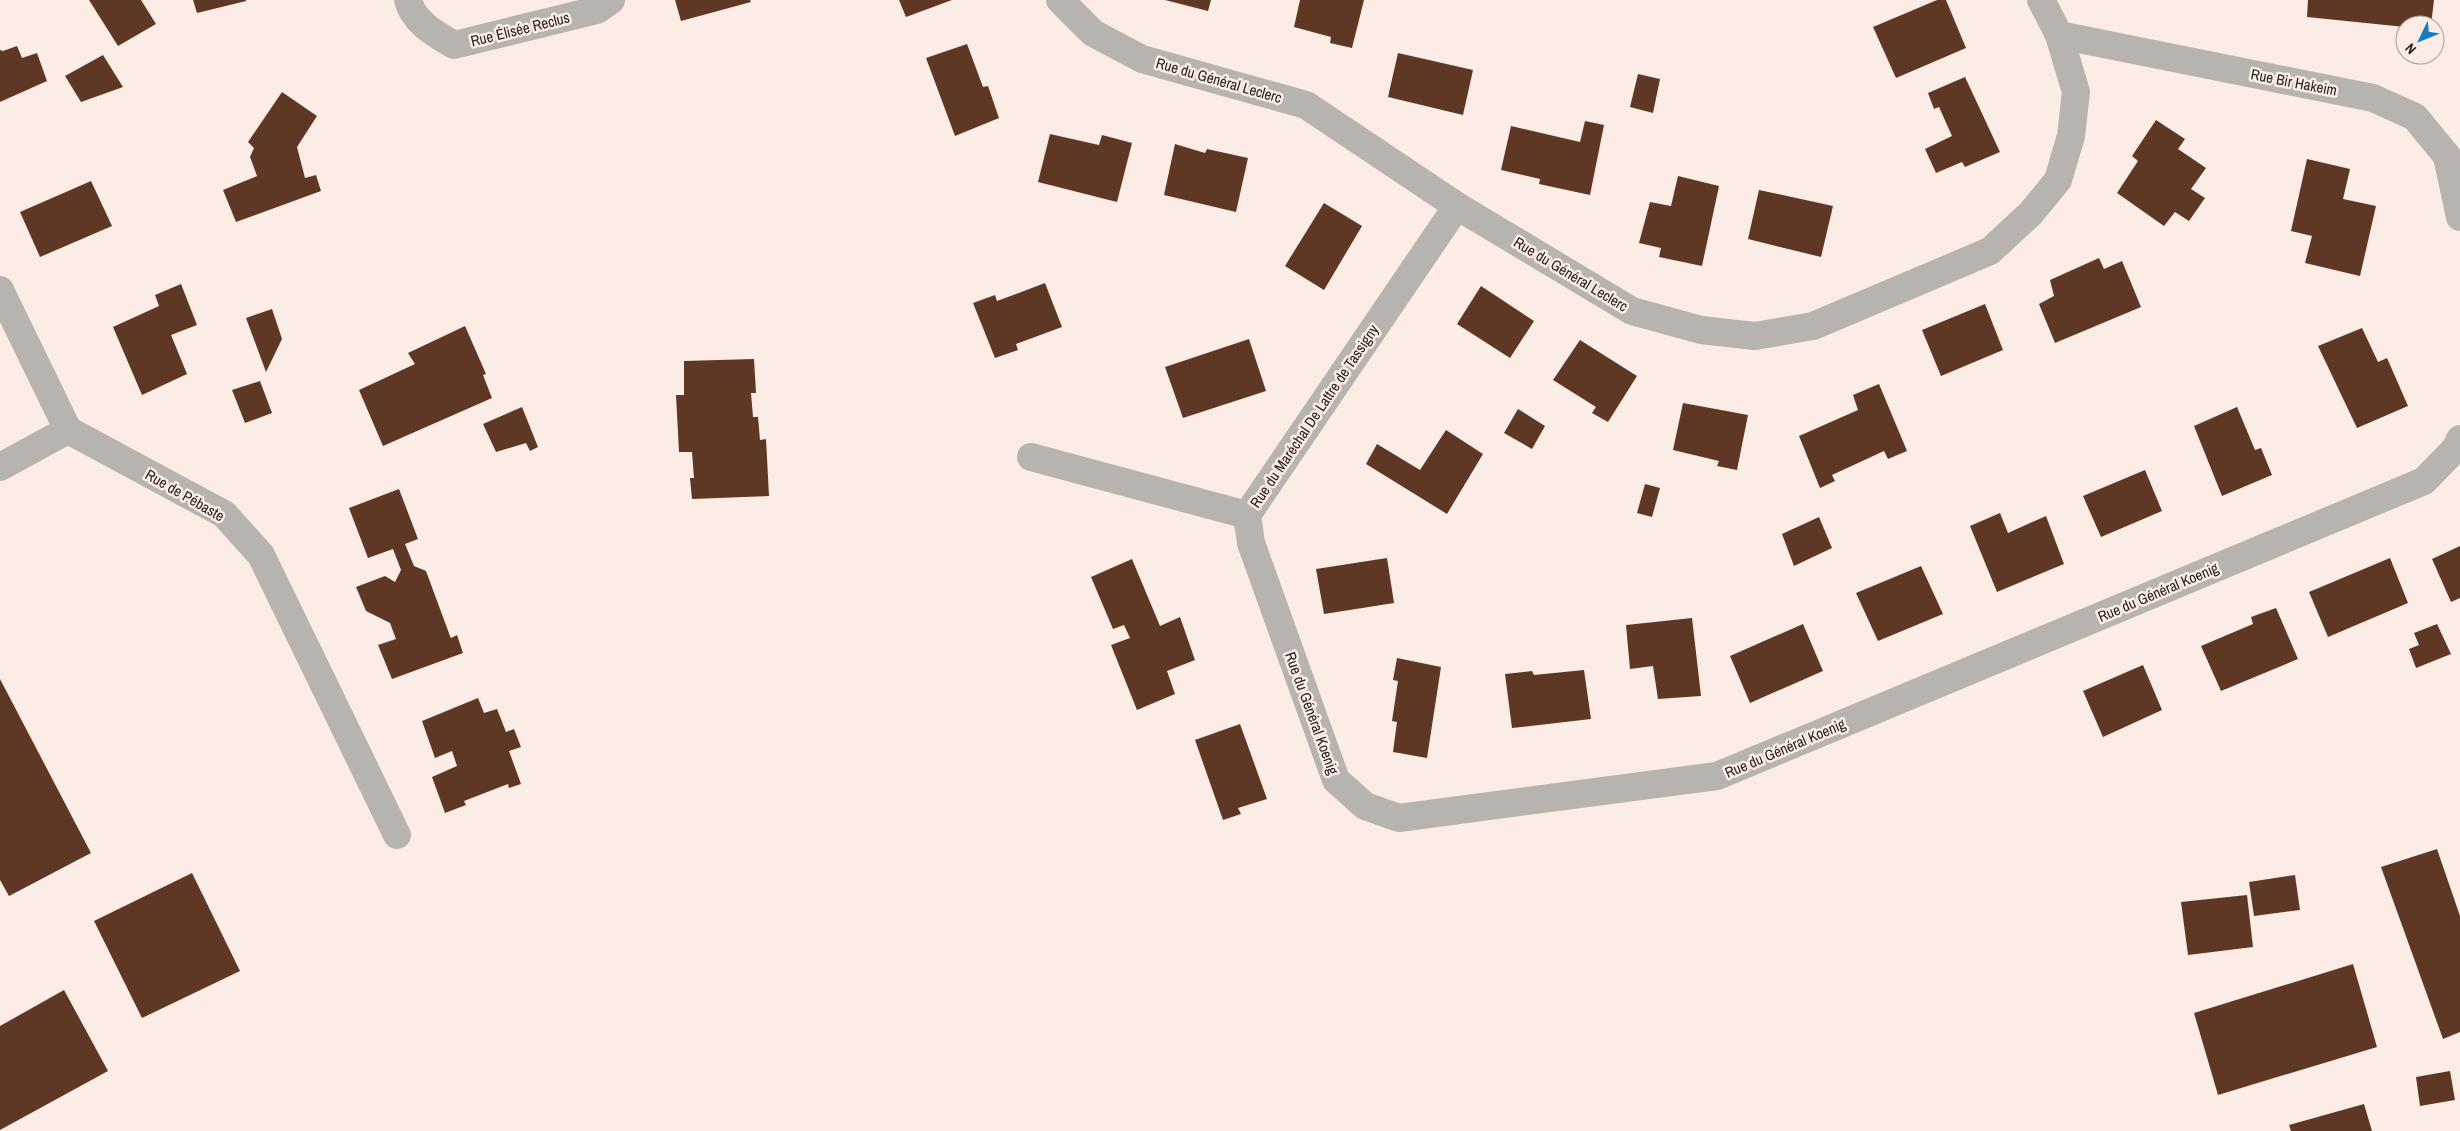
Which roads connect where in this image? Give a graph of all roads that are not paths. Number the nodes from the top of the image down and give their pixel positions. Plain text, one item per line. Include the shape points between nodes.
1 (408, 0) edge
2 (611, 0) edge
3 (1060, 0) edge
4 (2041, 0) edge
5 (2059, 35) junction
6 (1457, 206) junction
7 (2460, 217) edge
8 (0, 290) edge
9 (68, 430) junction
10 (2460, 438) edge
11 (1031, 457) dead end
12 (0, 466) edge
13 (1247, 515) junction
14 (397, 835) dead end

1 - 2 street, Rue Élisée Reclus via 409,6 430,31 454,45 597,10
3 - 6 street, Rue du Général Leclerc via 1093,33 1142,59 1306,105
4 - 5 street, Rue du Général Leclerc
5 - 6 street, Rue du Général Leclerc via 2076,92 2071,136 2058,180 2031,213 1990,251 1812,326 1755,336 1701,330 1632,312
5 - 7 street, Rue Bir Hakeim via 2373,98 2414,117 2448,156
6 - 13 street, Rue du Maréchal De Lattre de Tassigny
8 - 9 street
9 - 12 street
9 - 14 street, Rue de Pébaste via 224,514 261,555
10 - 13 street, Rue du Général Koenig via 2456,449 2424,481 1717,776 1398,818 1365,806 1336,780 1251,543
11 - 13 street, Rue du Maréchal De Lattre de Tassigny

